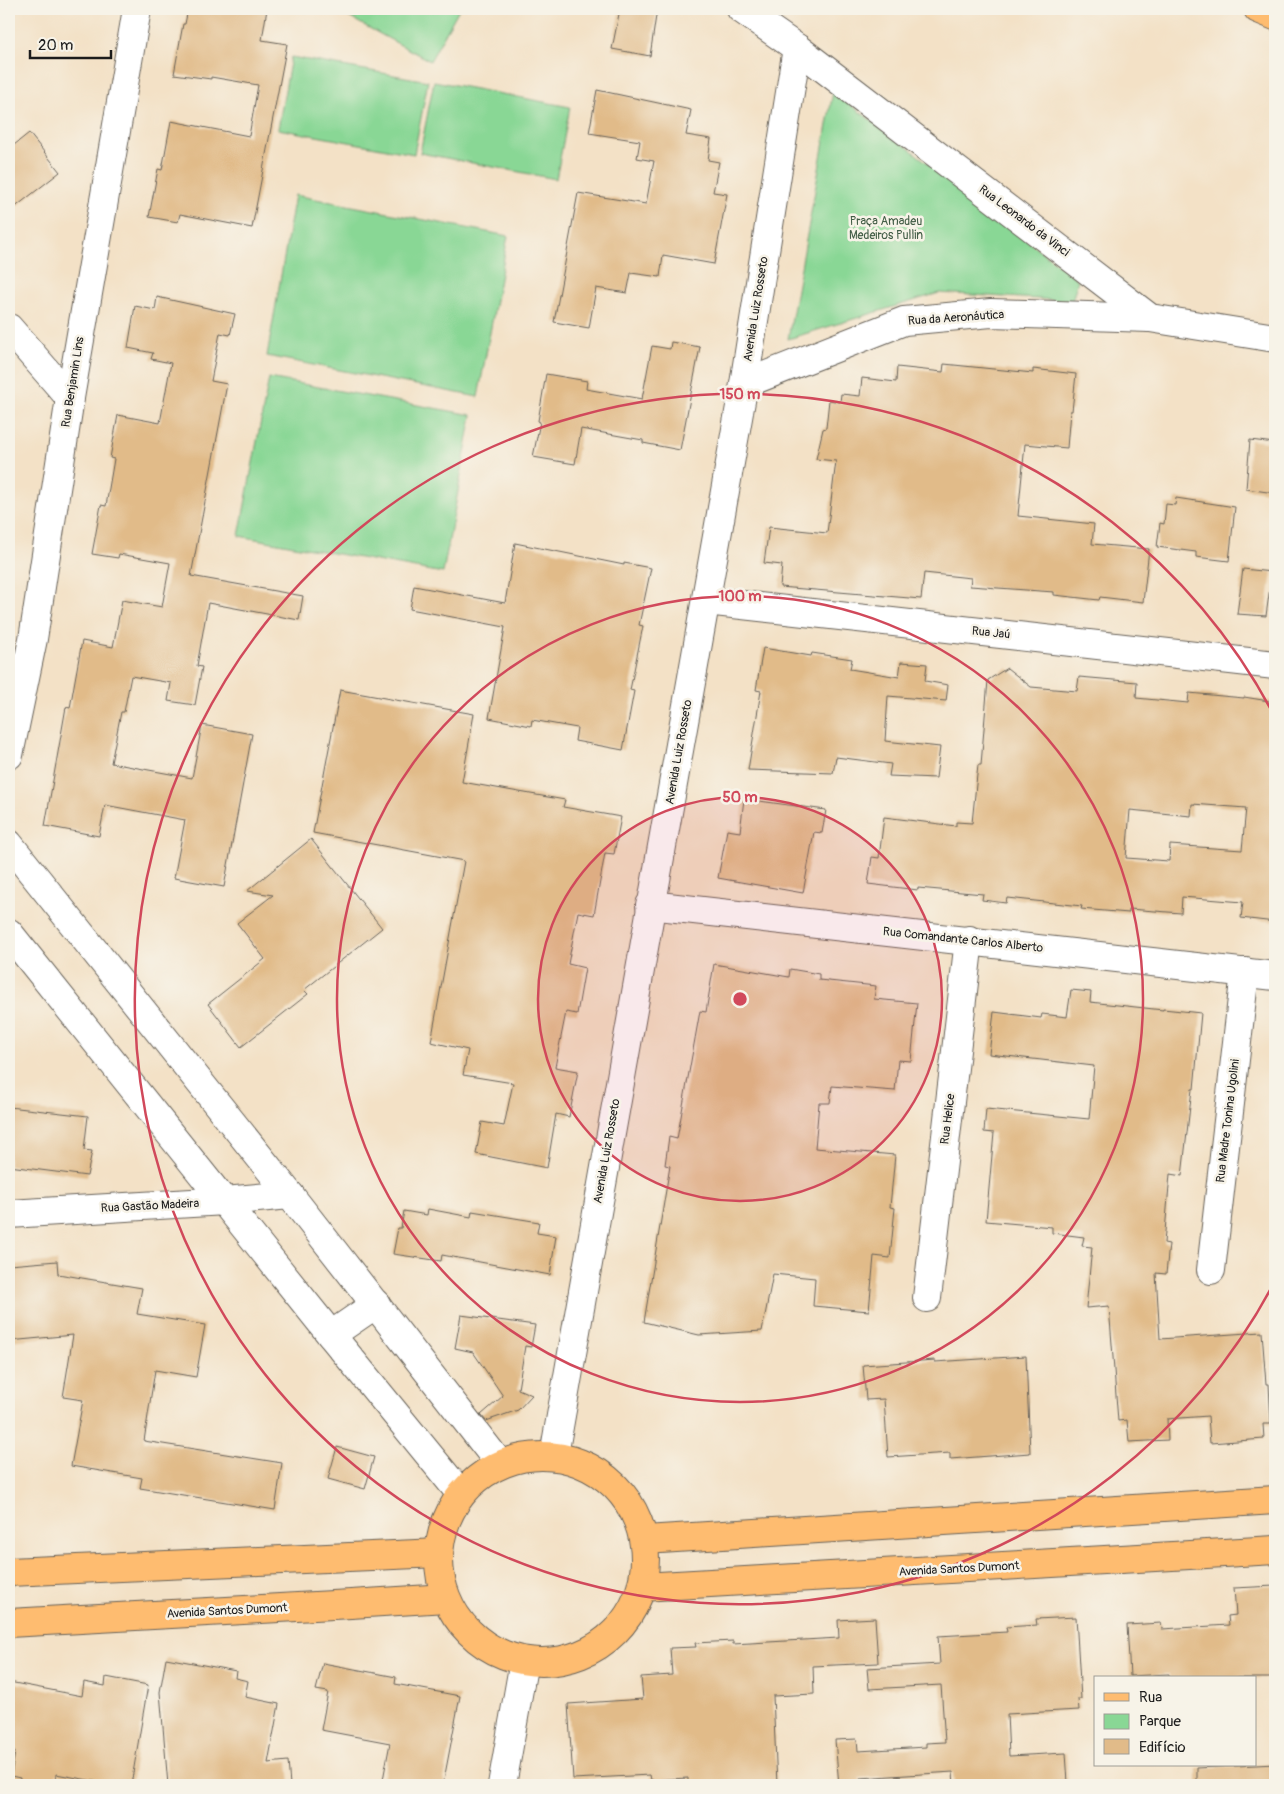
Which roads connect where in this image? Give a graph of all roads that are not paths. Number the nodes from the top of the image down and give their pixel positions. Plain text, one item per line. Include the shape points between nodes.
1 (137, 9) edge
2 (741, 9) edge
3 (1258, 9) edge
4 (1275, 16) edge
5 (797, 48) junction
6 (1150, 318) junction
7 (9, 328) edge
8 (1275, 338) edge
9 (744, 384) junction
10 (70, 398) junction
11 (706, 601) junction
12 (1275, 665) edge
13 (9, 755) edge
14 (9, 844) edge
15 (650, 906) junction
16 (9, 933) edge
17 (969, 940) junction
18 (1244, 972) junction
19 (1275, 976) edge
20 (290, 1195) junction
21 (225, 1201) junction
22 (9, 1214) edge
23 (1210, 1270) dead end
24 (927, 1298) dead end
25 (376, 1304) junction
26 (331, 1336) junction
27 (554, 1455) junction
28 (500, 1464) junction
29 (461, 1494) junction
30 (1275, 1500) edge
31 (645, 1540) junction
32 (1275, 1550) edge
33 (439, 1553) junction
34 (9, 1572) edge
35 (642, 1586) junction
36 (446, 1598) junction
37 (9, 1623) edge
38 (524, 1661) junction
39 (502, 1785) edge

1 - 10 street, Rua Benjamin Lins
2 - 5 street
3 - 4 main road
5 - 6 street, Rua Leonardo da Vinci
5 - 9 street, Avenida Luiz Rosseto
6 - 8 street, Rua Leonardo da Vinci
6 - 9 street, Rua da Aeronáutica via 991,313 904,321
7 - 10 street
9 - 11 street, Avenida Luiz Rosseto
10 - 13 street, Rua Benjamin Lins via 33,639
11 - 12 street, Rua Jaú
11 - 15 street, Avenida Luiz Rosseto
14 - 20 street
15 - 17 street, Rua Comandante Carlos Alberto
15 - 27 street, Avenida Luiz Rosseto
16 - 21 street
17 - 18 street, Rua Comandante Carlos Alberto
17 - 24 street, Rua Helice
18 - 19 street, Rua Comandante Carlos Alberto
18 - 23 street, Rua Madre Tonina Ugolini
20 - 21 street, Rua Gastão Madeira
20 - 25 street
21 - 22 street, Rua Gastão Madeira
21 - 26 street
25 - 26 street
25 - 28 street
26 - 29 street
27 - 28 main road
27 - 31 main road via 586,1464 614,1483 634,1509
28 - 29 main road
29 - 33 main road via 445,1521
30 - 31 main road
31 - 35 main road via 646,1564
32 - 35 main road, Avenida Santos Dumont
33 - 34 main road
33 - 36 main road via 440,1576
35 - 38 main road via 630,1615 609,1638 584,1654 554,1662
36 - 37 main road, Avenida Santos Dumont
36 - 38 main road via 471,1633 491,1649
38 - 39 street

